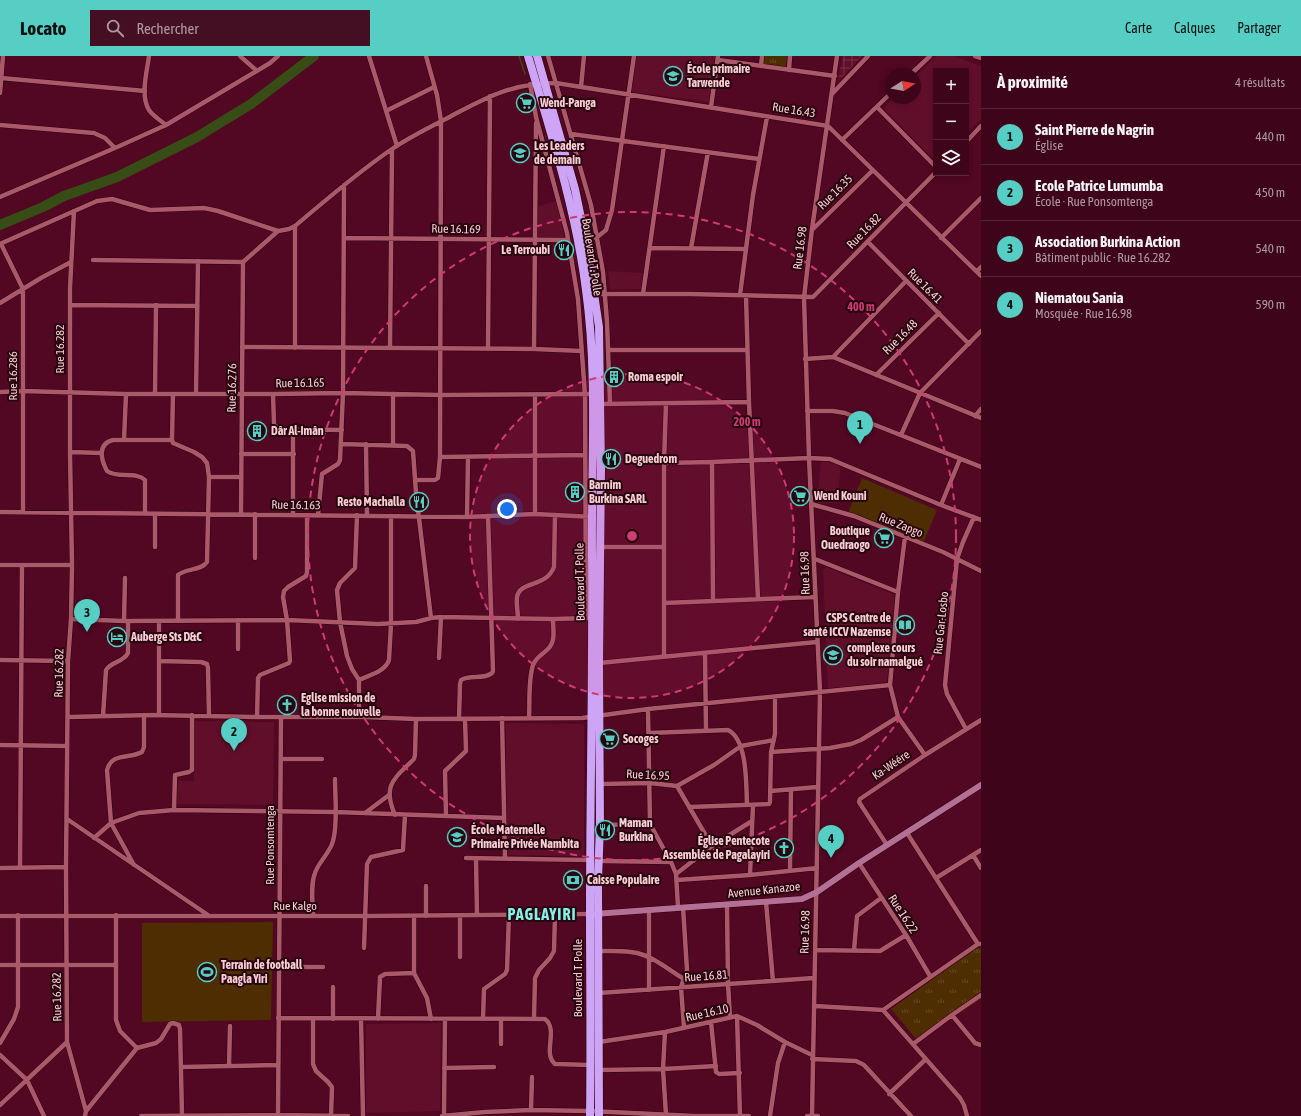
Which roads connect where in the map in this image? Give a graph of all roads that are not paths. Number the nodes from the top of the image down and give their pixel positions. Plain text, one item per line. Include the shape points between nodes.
1 (3, 56) edge
2 (148, 56) edge
3 (240, 56) edge
4 (278, 56) edge
5 (369, 56) edge
6 (426, 56) edge
7 (528, 56) edge
8 (537, 56) edge
9 (548, 56) edge
10 (584, 56) edge
11 (634, 56) edge
12 (762, 56) edge
13 (790, 56) edge
14 (837, 56) edge
15 (868, 56) edge
16 (930, 56) edge
17 (975, 56) edge
18 (718, 58) edge
19 (981, 58) edge
20 (761, 66) junction
21 (917, 68) edge
22 (789, 70) junction
23 (257, 71) junction
24 (835, 76) junction
25 (1, 78) junction
26 (556, 83) junction
27 (537, 84) junction
28 (434, 87) junction
29 (581, 87) junction
30 (145, 90) junction
31 (0, 92) edge
32 (832, 94) junction
33 (629, 95) junction
34 (490, 96) junction
35 (885, 99) edge
36 (710, 107) junction
37 (877, 107) junction
38 (386, 111) junction
39 (536, 117) junction
40 (767, 117) junction
41 (441, 121) junction
42 (0, 125) edge
43 (166, 125) junction
44 (828, 126) junction
45 (981, 126) edge
46 (572, 134) junction
47 (622, 140) junction
48 (842, 140) junction
49 (968, 140) edge
50 (397, 146) junction
51 (664, 146) junction
52 (115, 148) junction
53 (392, 149) junction
54 (708, 152) junction
55 (759, 158) junction
56 (933, 164) edge
57 (873, 170) junction
58 (933, 175) edge
59 (344, 185) junction
60 (0, 197) edge
61 (981, 198) edge
62 (906, 203) junction
63 (74, 211) junction
64 (295, 226) junction
65 (812, 229) junction
66 (278, 231) junction
67 (344, 238) junction
68 (392, 238) junction
69 (596, 238) junction
70 (941, 238) junction
71 (441, 239) junction
72 (489, 239) junction
73 (535, 239) junction
74 (568, 240) junction
75 (868, 242) junction
76 (1, 244) edge
77 (650, 248) junction
78 (691, 248) junction
79 (745, 249) junction
80 (93, 260) dead end
81 (198, 261) junction
82 (71, 262) junction
83 (243, 262) junction
84 (981, 267) edge
85 (977, 271) junction
86 (981, 276) edge
87 (906, 281) junction
88 (23, 289) junction
89 (595, 294) junction
90 (606, 294) junction
91 (643, 294) junction
92 (740, 295) junction
93 (746, 296) junction
94 (804, 298) junction
95 (0, 303) edge
96 (70, 305) junction
97 (156, 305) junction
98 (197, 306) junction
99 (938, 313) junction
100 (981, 331) edge
101 (969, 344) junction
102 (242, 347) junction
103 (295, 348) junction
104 (343, 348) junction
105 (390, 348) junction
106 (441, 348) junction
107 (488, 349) junction
108 (534, 349) junction
109 (609, 350) junction
110 (747, 350) junction
111 (582, 351) junction
112 (832, 357) junction
113 (805, 359) junction
114 (876, 375) junction
115 (23, 391) junction
116 (0, 392) edge
117 (70, 392) junction
118 (343, 393) junction
119 (920, 393) junction
120 (126, 394) junction
121 (155, 394) junction
122 (172, 394) junction
123 (196, 394) junction
124 (242, 394) junction
125 (273, 394) junction
126 (393, 394) junction
127 (441, 395) junction
128 (535, 395) junction
129 (593, 395) junction
130 (749, 402) junction
131 (610, 403) junction
132 (600, 404) junction
133 (666, 404) junction
134 (981, 409) edge
135 (807, 411) junction
136 (975, 416) junction
137 (981, 418) edge
138 (294, 430) junction
139 (342, 430) junction
140 (901, 434) junction
141 (124, 440) junction
142 (172, 440) junction
143 (341, 444) junction
144 (366, 444) junction
145 (393, 445) junction
146 (70, 452) junction
147 (101, 453) junction
148 (241, 454) junction
149 (294, 454) junction
150 (585, 455) junction
151 (535, 456) junction
152 (440, 457) junction
153 (468, 457) junction
154 (809, 458) junction
155 (960, 459) junction
156 (752, 461) junction
157 (712, 462) junction
158 (664, 463) junction
159 (981, 467) edge
160 (208, 477) junction
161 (241, 477) junction
162 (415, 480) junction
163 (811, 504) junction
164 (941, 505) junction
165 (0, 512) edge
166 (23, 512) junction
167 (71, 513) junction
168 (144, 514) junction
169 (155, 514) junction
170 (208, 514) junction
171 (241, 514) junction
172 (256, 514) junction
173 (293, 514) junction
174 (534, 514) junction
175 (307, 515) junction
176 (318, 515) junction
177 (555, 515) junction
178 (357, 516) junction
179 (367, 516) junction
180 (391, 516) junction
181 (419, 516) junction
182 (488, 516) junction
183 (467, 517) junction
184 (588, 517) junction
185 (600, 517) junction
186 (974, 517) junction
187 (981, 520) edge
188 (905, 537) junction
189 (155, 547) dead end
190 (600, 547) junction
191 (664, 547) junction
192 (255, 558) dead end
193 (815, 559) junction
194 (957, 559) junction
195 (0, 565) edge
196 (22, 565) junction
197 (72, 566) junction
198 (981, 571) edge
199 (125, 578) dead end
200 (898, 592) junction
201 (815, 597) junction
202 (758, 599) junction
203 (713, 600) junction
204 (664, 603) junction
205 (441, 617) junction
206 (431, 618) junction
207 (491, 618) junction
208 (589, 618) junction
209 (71, 619) junction
210 (518, 619) junction
211 (553, 619) junction
212 (178, 620) junction
213 (238, 620) junction
214 (287, 620) junction
215 (126, 621) junction
216 (159, 621) junction
217 (340, 622) junction
218 (391, 624) junction
219 (817, 642) junction
220 (238, 649) dead end
221 (705, 654) junction
222 (664, 656) junction
223 (439, 658) dead end
224 (0, 660) edge
225 (22, 661) junction
226 (68, 661) junction
227 (159, 661) junction
228 (599, 663) junction
229 (359, 680) junction
230 (890, 685) junction
231 (820, 692) junction
232 (774, 697) junction
233 (706, 704) junction
234 (648, 710) junction
235 (159, 714) junction
236 (144, 715) junction
237 (192, 715) junction
238 (103, 716) junction
239 (209, 716) junction
240 (596, 716) junction
241 (68, 717) junction
242 (281, 717) junction
243 (359, 717) junction
244 (898, 717) junction
245 (258, 718) junction
246 (502, 718) junction
247 (529, 718) junction
248 (416, 719) junction
249 (459, 719) junction
250 (466, 719) junction
251 (981, 720) edge
252 (966, 729) junction
253 (706, 730) junction
254 (649, 733) junction
255 (774, 740) junction
256 (0, 745) edge
257 (21, 745) junction
258 (68, 746) junction
259 (741, 746) junction
260 (818, 748) junction
261 (771, 752) junction
262 (924, 755) junction
263 (281, 759) junction
264 (322, 759) dead end
265 (334, 779) dead end
266 (650, 783) junction
267 (600, 784) junction
268 (981, 785) edge
269 (677, 786) junction
270 (817, 787) junction
271 (791, 789) junction
272 (771, 790) junction
273 (389, 795) junction
274 (747, 806) junction
275 (753, 806) junction
276 (689, 807) junction
277 (174, 810) junction
278 (280, 811) junction
279 (335, 812) junction
280 (365, 813) junction
281 (395, 815) junction
282 (405, 815) junction
283 (446, 816) junction
284 (504, 818) junction
285 (67, 819) junction
286 (752, 820) junction
287 (111, 823) junction
288 (650, 824) junction
289 (600, 825) junction
290 (906, 833) junction
291 (94, 838) junction
292 (887, 845) junction
293 (712, 846) junction
294 (981, 850) edge
295 (973, 855) junction
296 (466, 858) dead end
297 (476, 858) junction
298 (505, 858) junction
299 (595, 860) junction
300 (672, 862) junction
301 (859, 863) junction
302 (134, 865) junction
303 (66, 867) junction
304 (0, 868) edge
305 (20, 868) junction
306 (817, 868) junction
307 (981, 868) edge
308 (790, 870) junction
309 (676, 874) junction
310 (750, 875) junction
311 (936, 878) junction
312 (677, 880) junction
313 (426, 886) dead end
314 (817, 892) junction
315 (881, 898) junction
316 (766, 902) junction
317 (727, 904) junction
318 (681, 907) junction
319 (648, 910) junction
320 (590, 914) junction
321 (599, 914) junction
322 (18, 915) junction
323 (66, 915) junction
324 (116, 915) junction
325 (476, 915) junction
326 (509, 915) junction
327 (555, 915) junction
328 (0, 916) edge
329 (209, 916) junction
330 (279, 916) junction
331 (313, 916) junction
332 (366, 916) junction
333 (414, 916) junction
334 (426, 916) junction
335 (460, 916) junction
336 (906, 935) junction
337 (980, 944) edge
338 (364, 948) dead end
339 (815, 950) junction
340 (854, 950) junction
341 (599, 951) junction
342 (460, 957) dead end
343 (649, 957) junction
344 (0, 965) edge
345 (18, 965) junction
346 (66, 965) junction
347 (115, 965) junction
348 (279, 967) junction
349 (323, 967) dead end
350 (414, 973) junction
351 (930, 976) junction
352 (814, 978) junction
353 (684, 979) junction
354 (773, 981) junction
355 (728, 984) junction
356 (333, 987) dead end
357 (680, 987) junction
358 (649, 990) junction
359 (599, 993) junction
360 (981, 995) edge
361 (815, 1006) junction
362 (883, 1010) junction
363 (952, 1015) junction
364 (737, 1016) junction
365 (730, 1017) junction
366 (278, 1018) junction
367 (313, 1019) junction
368 (333, 1019) junction
369 (361, 1019) junction
370 (378, 1019) junction
371 (431, 1019) junction
372 (446, 1019) junction
373 (483, 1019) junction
374 (501, 1019) junction
375 (534, 1019) junction
376 (711, 1022) junction
377 (230, 1026) dead end
378 (684, 1028) junction
379 (665, 1032) junction
380 (68, 1042) junction
381 (599, 1042) junction
382 (785, 1042) junction
383 (0, 1044) edge
384 (501, 1044) dead end
385 (913, 1044) junction
386 (981, 1046) edge
387 (138, 1048) junction
388 (0, 1055) edge
389 (812, 1057) junction
390 (926, 1060) junction
391 (278, 1065) junction
392 (590, 1065) junction
393 (229, 1066) junction
394 (716, 1066) junction
395 (181, 1067) junction
396 (494, 1067) dead end
397 (444, 1068) junction
398 (663, 1069) junction
399 (599, 1070) junction
400 (740, 1073) junction
401 (532, 1077) dead end
402 (27, 1080) junction
403 (889, 1094) junction
404 (0, 1105) edge
405 (531, 1110) junction
406 (86, 1114) edge
407 (590, 1114) edge
408 (599, 1114) edge
409 (182, 1115) edge
410 (278, 1115) edge
411 (666, 1115) junction
412 (44, 1116) edge
413 (141, 1116) edge
414 (314, 1116) edge
415 (331, 1116) edge
416 (348, 1116) edge
417 (363, 1116) edge
418 (443, 1116) edge
419 (695, 1116) edge
420 (740, 1116) edge
421 (749, 1116) edge
422 (770, 1116) edge
423 (807, 1116) edge
424 (812, 1116) edge
425 (818, 1116) edge
426 (910, 1116) edge
427 (967, 1116) edge

1 - 25 street
2 - 30 street
3 - 23 street
4 - 23 street
5 - 38 street
6 - 28 street
7 - 27 highway, Boulevard T. Polle
8 - 27 highway, Boulevard T. Polle
9 - 26 street
10 - 29 street
11 - 33 street
12 - 20 street
13 - 22 street
14 - 24 street, Rue 16.98
15 - 32 street
16 - 21 street
17 - 19 street
18 - 20 street
18 - 36 street
20 - 22 street
22 - 24 street
23 - 43 street
24 - 32 street, Rue 16.98
25 - 30 street
25 - 31 street
26 - 27 street, Rue 16.43
26 - 29 street, Rue 16.43
26 - 46 street
27 - 34 street, Rue 16.43 via 516,87
27 - 39 street
27 - 89 highway, Boulevard T. Polle via 575,189
27 - 129 highway, Boulevard T. Polle via 569,196 579,244 591,328
28 - 38 street
28 - 41 street
29 - 33 street, Rue 16.43
30 - 43 street via 149,109
32 - 44 street, Rue 16.98
33 - 36 street, Rue 16.43
33 - 47 street
34 - 41 street, Rue 16.43
34 - 72 street
35 - 37 street
36 - 40 street, Rue 16.43
37 - 48 street
37 - 56 street
38 - 50 street
39 - 73 street
39 - 74 street
40 - 44 street, Rue 16.43
40 - 55 street
41 - 50 street, Rue 16.43
41 - 71 street
42 - 52 street via 94,133 105,138
43 - 52 street
44 - 48 street, Rue 16.43
44 - 65 street, Rue 16.98
45 - 49 street
46 - 47 street
46 - 69 street via 591,205
47 - 51 street
47 - 69 street via 610,222 606,230
48 - 57 street, Rue 16.43
50 - 53 street, Rue 16.43
51 - 54 street
51 - 77 street
52 - 60 street
53 - 59 street, Rue 16.43
53 - 68 street
54 - 55 street
54 - 78 street
55 - 79 street
57 - 62 street, Rue 16.43
57 - 65 street, Rue 16.35
58 - 62 street, Rue 16.82
59 - 64 street, Rue 16.43
59 - 67 street
61 - 70 street
62 - 70 street, Rue 16.43
62 - 75 street, Rue 16.82
63 - 66 street via 97,201 112,199 150,210 204,208
63 - 76 street
63 - 82 street, Rue 16.282
64 - 66 street
64 - 103 street
65 - 94 street, Rue 16.98
66 - 83 street
67 - 68 street, Rue 16.169
67 - 104 street
68 - 71 street, Rue 16.169
68 - 105 street
69 - 90 street
70 - 85 street, Rue 16.43
71 - 72 street, Rue 16.169
71 - 106 street
72 - 73 street, Rue 16.169
72 - 107 street
73 - 74 street, Rue 16.169
73 - 108 street
74 - 111 street via 578,299
75 - 87 street, Rue 16.41
75 - 94 street, Rue 16.82 via 813,298
76 - 88 street, Rue 16.286
77 - 78 street
77 - 91 street
78 - 79 street
79 - 92 street
80 - 81 street
81 - 83 street
81 - 98 street
82 - 88 street
82 - 96 street, Rue 16.282
83 - 102 street, Rue 16.276
84 - 85 street
85 - 86 street, Rue 16.43
87 - 99 street, Rue 16.41
87 - 112 street
88 - 95 street
88 - 115 street, Rue 16.286
89 - 90 street
89 - 129 highway, Boulevard T. Polle via 598,327
90 - 91 street
90 - 109 street
91 - 92 street
92 - 93 street
93 - 94 street
93 - 110 street
94 - 113 street, Rue 16.98
96 - 97 street
96 - 117 street, Rue 16.282
97 - 98 street
97 - 121 street
98 - 123 street
99 - 101 street, Rue 16.41
99 - 114 street, Rue 16.48
100 - 101 street
101 - 119 street
102 - 103 street
102 - 124 street, Rue 16.276
103 - 104 street
104 - 105 street
104 - 118 street
105 - 106 street
106 - 107 street
106 - 127 street
107 - 108 street
108 - 111 street
109 - 110 street
109 - 131 street
110 - 130 street
111 - 129 street
112 - 113 street
112 - 114 street
113 - 135 street, Rue 16.98
114 - 119 street
115 - 116 street, Rue 16.165
115 - 117 street, Rue 16.165
115 - 166 street, Rue 16.286
117 - 120 street, Rue 16.165
117 - 146 street, Rue 16.282
118 - 125 street, Rue 16.165
118 - 126 street, Rue 16.165
118 - 139 street
119 - 136 street
119 - 140 street
120 - 121 street, Rue 16.165
120 - 141 street
121 - 122 street, Rue 16.165
122 - 123 street, Rue 16.165
122 - 142 street
123 - 124 street, Rue 16.165
124 - 125 street, Rue 16.165
124 - 148 street, Rue 16.276
125 - 138 street via 276,427
126 - 127 street, Rue 16.165
126 - 145 street
127 - 128 street, Rue 16.165
127 - 152 street
128 - 129 street, Rue 16.165
128 - 151 street
129 - 132 highway, Boulevard T. Polle
129 - 150 street
129 - 184 highway, Boulevard T. Polle
130 - 133 street
130 - 156 street
131 - 132 street
131 - 133 street
132 - 185 highway, Boulevard T. Polle
133 - 158 street
134 - 136 street
135 - 140 street via 833,410
135 - 154 street, Rue 16.98
136 - 137 street
138 - 139 street
138 - 149 street
139 - 143 street
140 - 155 street
141 - 142 street
141 - 147 street via 107,442
142 - 160 street via 176,445 202,457 206,463
143 - 144 street
143 - 176 street via 339,462 322,474
144 - 145 street
144 - 179 street
145 - 162 street via 407,446 413,451
146 - 147 street
146 - 167 street, Rue 16.282
147 - 168 street via 111,474 140,476 144,480
148 - 149 street
148 - 161 street, Rue 16.276
149 - 173 street
150 - 151 street
150 - 184 street
151 - 153 street
151 - 174 street
152 - 153 street
152 - 162 street via 438,478
153 - 183 street
154 - 156 street
154 - 163 street, Rue 16.98
154 - 164 street via 833,460
155 - 159 street
155 - 164 street
156 - 157 street
156 - 202 street
157 - 158 street
157 - 203 street
158 - 191 street
160 - 161 street
160 - 170 street
161 - 171 street, Rue 16.276
162 - 181 street
163 - 188 street, Rue Zapgo via 842,512
163 - 193 street, Rue 16.98
164 - 186 street
165 - 166 street, Rue 16.163
166 - 167 street, Rue 16.163
167 - 168 street, Rue 16.163
167 - 197 street, Rue 16.282
168 - 169 street, Rue 16.163
169 - 170 street, Rue 16.163
169 - 189 street
170 - 171 street, Rue 16.163
170 - 212 street via 207,562 203,566 178,575
171 - 172 street, Rue 16.163
172 - 173 street, Rue 16.163
172 - 192 street
173 - 175 street, Rue 16.163
174 - 177 street, Rue 16.163
174 - 182 street, Rue 16.163
175 - 176 street, Rue 16.163
175 - 214 street via 307,572 306,576 284,591
176 - 178 street, Rue 16.163
177 - 184 street, Rue 16.163
177 - 210 street via 552,574 519,591
178 - 179 street, Rue 16.163
178 - 217 street via 355,568 340,583 337,590
179 - 180 street, Rue 16.163
180 - 181 street, Rue 16.163
180 - 218 street
181 - 183 street, Rue 16.163
181 - 206 street
182 - 183 street, Rue 16.163
182 - 207 street
184 - 185 street, Rue 16.163
184 - 208 highway, Boulevard T. Polle
185 - 190 highway, Boulevard T. Polle
186 - 187 street
186 - 194 street, Rue Gar-Losbo
188 - 194 street, Rue Zapgo
188 - 200 street
190 - 191 street
190 - 228 highway, Boulevard T. Polle
191 - 204 street
193 - 200 street
193 - 201 street, Rue 16.98
194 - 198 street, Rue Zapgo
194 - 252 street, Rue Gar-Losbo via 945,685 947,694
195 - 196 street
196 - 197 street
196 - 225 street
197 - 209 street, Rue 16.282
199 - 215 street
200 - 230 street
201 - 202 street
201 - 219 street, Rue 16.98
202 - 203 street
203 - 204 street
204 - 222 street
205 - 206 street
205 - 207 street
205 - 223 street
206 - 218 street
207 - 210 street
207 - 249 street via 492,673 488,676 466,677 461,680
208 - 211 street
208 - 240 highway, Boulevard T. Polle
209 - 215 street
209 - 226 street, Rue 16.282
210 - 211 street
211 - 247 street via 554,640 548,650 535,660 533,667
212 - 213 street
212 - 216 street
213 - 214 street
213 - 220 street
214 - 217 street
214 - 245 street via 290,661 260,674
215 - 216 street
215 - 238 street via 128,653 124,659 110,665 106,670
216 - 227 street
217 - 218 street
217 - 229 street via 348,659
218 - 229 street via 387,665 384,669
219 - 221 street
219 - 231 street, Rue 16.98
221 - 222 street
221 - 233 street
222 - 228 street
224 - 225 street
225 - 226 street
225 - 257 street
226 - 241 street, Rue 16.282
227 - 235 street
227 - 239 street via 207,664
228 - 240 highway, Boulevard T. Polle
229 - 243 street
230 - 231 street
230 - 244 street
231 - 232 street
231 - 260 street, Rue 16.98
232 - 233 street
232 - 255 street
233 - 234 street
233 - 253 street
234 - 240 street
234 - 254 street
235 - 236 street
235 - 237 street
236 - 238 street
236 - 287 street via 142,752 116,758 108,764
237 - 239 street
237 - 277 street via 192,770 175,775
238 - 241 street
239 - 245 street
240 - 247 street
240 - 267 highway, Boulevard T. Polle
240 - 299 highway, Boulevard T. Polle
241 - 258 street, Rue 16.282
242 - 243 street
242 - 245 street
242 - 263 street, Rue Ponsomtenga
243 - 248 street
244 - 260 street via 851,744
244 - 262 street
246 - 247 street
246 - 250 street
246 - 284 street
248 - 249 street
248 - 273 street via 414,759 395,777
249 - 250 street
250 - 283 street via 466,751 445,771
251 - 252 street, Ka-Wéére
252 - 262 street, Ka-Wéére
253 - 254 street
253 - 259 street via 728,730 734,734
254 - 266 street
255 - 259 street
255 - 261 street
256 - 257 street
257 - 258 street
257 - 305 street
258 - 285 street, Rue 16.282
259 - 269 street, Rue 16.95
259 - 274 street via 745,764
260 - 261 street
260 - 270 street, Rue 16.98
261 - 272 street
262 - 292 street, Ka-Wéére via 859,800
263 - 264 street
263 - 278 street, Rue Ponsomtenga
265 - 279 street
266 - 267 street, Rue 16.95
266 - 269 street, Rue 16.95
266 - 288 street
267 - 289 highway, Boulevard T. Polle
268 - 290 street, Avenue Kanazoe
269 - 276 street
270 - 271 street
270 - 306 street, Rue 16.98
271 - 272 street
271 - 308 street
272 - 275 street via 769,804
273 - 280 street
273 - 281 street
274 - 275 street
274 - 276 street
275 - 286 street
276 - 293 street
277 - 278 street
277 - 287 street via 139,813
278 - 279 street
278 - 330 street, Rue Ponsomtenga
279 - 280 street
279 - 331 street via 331,848 315,872
280 - 281 street
281 - 282 street
282 - 283 street
282 - 332 street via 403,850 372,857 367,864
283 - 284 street
284 - 298 street
285 - 291 street
285 - 303 street, Rue 16.282
286 - 293 street
286 - 310 street
287 - 291 street
287 - 302 street
288 - 289 street
288 - 300 street
289 - 299 highway, Boulevard T. Polle
290 - 292 street, Avenue Kanazoe
290 - 311 street
291 - 302 street
292 - 301 street, Avenue Kanazoe
293 - 309 street
294 - 295 street
295 - 307 street
295 - 311 street
296 - 297 street
297 - 298 street
297 - 325 street
298 - 299 street
299 - 300 street
299 - 320 highway, Boulevard T. Polle
299 - 321 highway, Boulevard T. Polle
300 - 309 street
301 - 314 street, Avenue Kanazoe
301 - 315 street, Rue 16.22
302 - 329 street
303 - 305 street
303 - 323 street, Rue 16.282
304 - 305 street
306 - 308 street
306 - 314 street, Rue 16.98
308 - 310 street
309 - 312 street
310 - 312 street
311 - 337 street
312 - 318 street
313 - 334 street
314 - 316 street, Avenue Kanazoe via 802,898
314 - 339 street, Rue 16.98
315 - 336 street, Rue 16.22
315 - 340 street via 857,916
316 - 317 street, Avenue Kanazoe
316 - 354 street
317 - 318 street, Avenue Kanazoe
317 - 355 street
318 - 319 street, Avenue Kanazoe
318 - 353 street via 688,970
319 - 321 street, Avenue Kanazoe
319 - 343 street
320 - 321 street, Avenue Kanazoe
320 - 327 street, Rue Kalgo
320 - 392 highway, Boulevard T. Polle
321 - 341 highway, Boulevard T. Polle
322 - 323 street, Rue Kalgo
322 - 328 street, Rue Kalgo
322 - 345 street
323 - 324 street, Rue Kalgo
323 - 346 street, Rue 16.282
324 - 329 street, Rue Kalgo
324 - 347 street
325 - 326 street, Rue Kalgo
325 - 335 street, Rue Kalgo
326 - 327 street, Rue Kalgo
326 - 373 street via 507,970 484,988
327 - 375 street via 554,951 535,978
329 - 330 street, Rue Kalgo
330 - 331 street, Rue Kalgo
330 - 348 street, Rue Ponsomtenga
331 - 332 street, Rue Kalgo
332 - 333 street, Rue Kalgo
332 - 338 street
333 - 334 street, Rue Kalgo
333 - 350 street
334 - 335 street, Rue Kalgo
335 - 342 street
336 - 340 street via 880,951
336 - 351 street, Rue 16.22
337 - 351 street
339 - 340 street
339 - 352 street, Rue 16.98
341 - 343 street via 631,952
341 - 359 highway, Boulevard T. Polle
343 - 353 street
343 - 358 street
344 - 345 street
345 - 346 street
345 - 383 street via 17,1013
346 - 347 street
346 - 380 street, Rue 16.282
347 - 387 street via 117,1026
348 - 349 street
348 - 366 street, Rue Ponsomtenga
350 - 370 street via 385,974 380,977
350 - 371 street via 427,998
351 - 362 street
352 - 354 street, Rue 16.81
352 - 361 street, Rue 16.98
353 - 357 street
354 - 355 street, Rue 16.81
355 - 357 street, Rue 16.81
355 - 365 street
356 - 368 street
357 - 358 street, Rue 16.81
357 - 378 street
358 - 359 street, Rue 16.81
359 - 381 highway, Boulevard T. Polle
360 - 363 street
361 - 362 street
361 - 389 street, Rue 16.98
362 - 385 street
363 - 385 street
363 - 386 street via 975,1043
364 - 365 street, Rue 16.10
364 - 382 street, Rue 16.10
364 - 400 street
365 - 376 street, Rue 16.10
366 - 367 street
366 - 391 street, Rue Ponsomtenga
367 - 368 street
367 - 415 street via 313,1064 316,1071 332,1087
368 - 369 street
369 - 370 street
369 - 417 street
370 - 371 street
371 - 372 street
372 - 373 street
372 - 397 street
373 - 374 street
374 - 375 street
374 - 384 street
375 - 392 street via 545,1019 549,1023 551,1061 555,1064
376 - 378 street, Rue 16.10
376 - 394 street
377 - 393 street
378 - 379 street, Rue 16.10
379 - 381 street, Rue 16.10
379 - 398 street
380 - 402 street
380 - 406 street, Rue 16.282
381 - 399 highway, Boulevard T. Polle
382 - 389 street, Rue 16.10
382 - 422 street via 778,1063
385 - 390 street
387 - 395 street via 156,1043 170,1024 177,1023 180,1029
387 - 406 street
388 - 402 street
389 - 403 street, Rue 16.10 via 856,1061 864,1065
389 - 424 street, Rue 16.98
390 - 403 street
390 - 427 street via 960,1098
391 - 393 street
391 - 410 street, Rue Ponsomtenga
392 - 407 highway, Boulevard T. Polle
393 - 395 street
394 - 398 street
394 - 400 street via 717,1074
395 - 409 street
396 - 397 street
397 - 418 street
398 - 399 street
398 - 411 street
399 - 408 highway, Boulevard T. Polle
400 - 420 street
401 - 405 street
402 - 404 street
402 - 412 street
403 - 426 street, Rue 16.10
405 - 407 street
405 - 418 street
407 - 408 street
408 - 411 street
409 - 410 street
409 - 413 street
410 - 414 street
411 - 419 street
414 - 415 street
415 - 416 street
419 - 420 street
420 - 421 street
423 - 424 street
424 - 425 street

